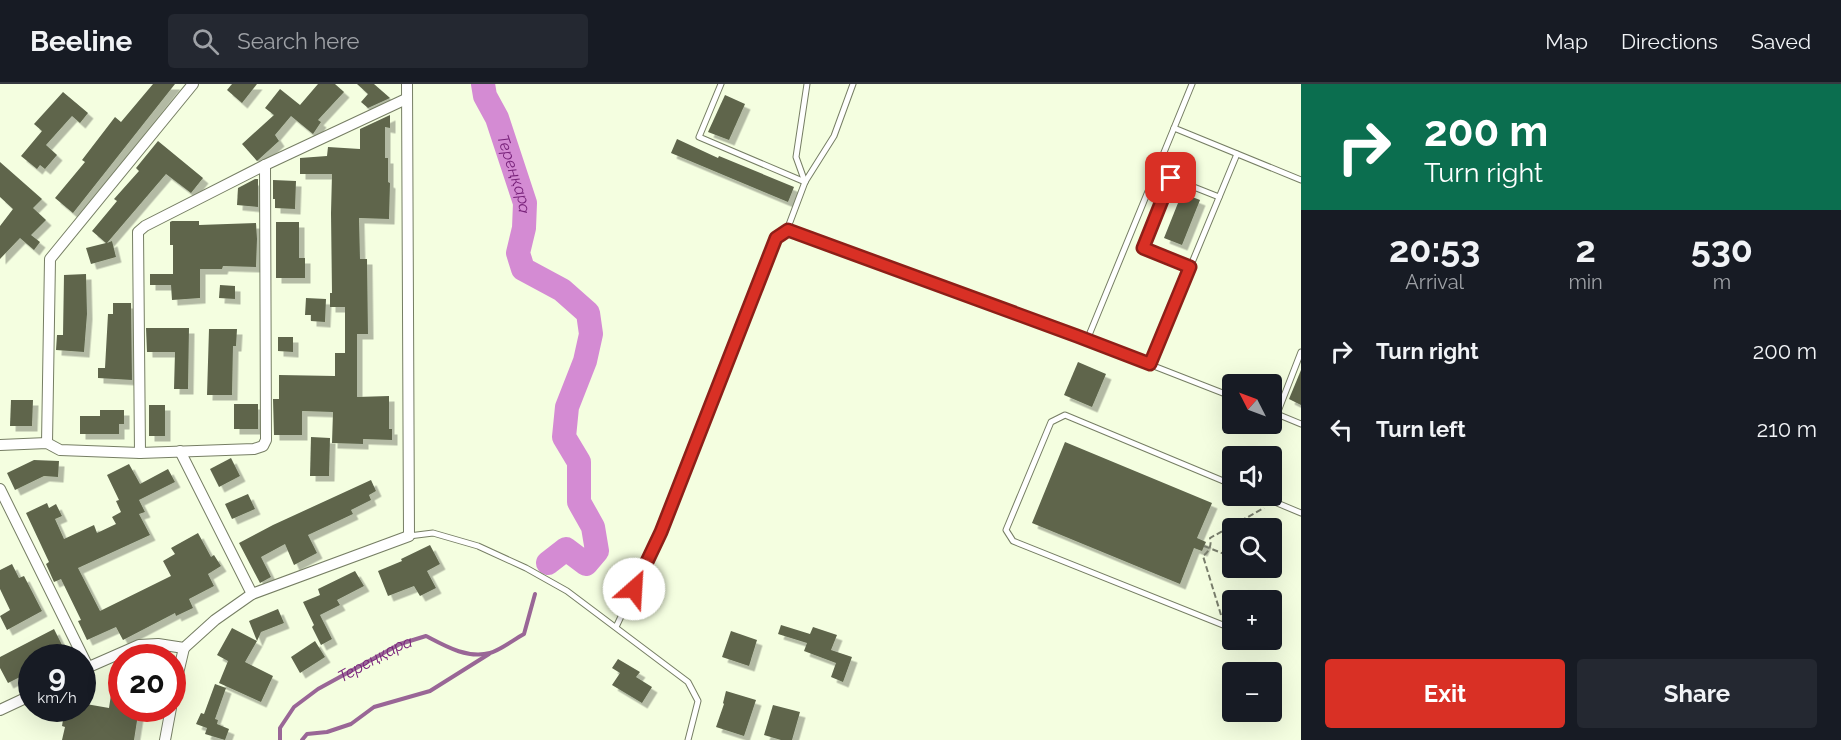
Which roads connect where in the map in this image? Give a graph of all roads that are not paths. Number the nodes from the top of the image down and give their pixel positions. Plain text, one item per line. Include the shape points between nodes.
1 (193, 84) edge
2 (407, 84) edge
3 (721, 84) edge
4 (807, 84) edge
5 (853, 84) edge
6 (1192, 84) edge
7 (406, 99) junction
8 (1174, 128) junction
9 (1237, 154) junction
10 (265, 165) junction
11 (1301, 180) edge
12 (805, 182) junction
13 (1219, 197) junction
14 (788, 230) junction
15 (1190, 267) junction
16 (1087, 340) junction
17 (1301, 352) edge
18 (1150, 364) junction
19 (1222, 393) edge
20 (1282, 395) edge
21 (1282, 416) edge
22 (1301, 424) edge
23 (47, 443) junction
24 (0, 445) edge
25 (180, 451) junction
26 (140, 453) junction
27 (1222, 480) edge
28 (0, 489) edge
29 (1282, 505) edge
30 (1301, 513) edge
31 (409, 536) junction
32 (252, 594) junction
33 (1222, 625) edge
34 (616, 627) junction
35 (73, 644) edge
36 (186, 646) edge
37 (18, 701) edge
38 (0, 710) edge
39 (168, 722) edge
40 (165, 740) edge
41 (688, 740) edge

1 - 23 street via 50,260
2 - 7 street
3 - 12 lane via 699,137
4 - 12 lane via 796,157
5 - 12 lane via 834,136
6 - 8 lane
7 - 10 street
7 - 31 street
8 - 9 lane
8 - 16 lane
9 - 11 lane
9 - 13 lane
10 - 25 street via 266,440 254,449
10 - 26 street via 138,232
12 - 14 lane
13 - 15 lane
13 - 15 lane via 1171,178 1143,248
14 - 16 lane
14 - 34 lane via 776,238 661,532
15 - 18 lane
16 - 18 lane
17 - 20 lane
18 - 19 lane
21 - 22 lane
23 - 24 street
23 - 26 street via 60,450
25 - 26 street
25 - 32 street
27 - 33 lane via 1065,415 1051,422 1006,530 1013,541
28 - 35 street
29 - 30 lane
31 - 32 street
31 - 34 lane via 433,533 478,546 567,591
32 - 36 street
34 - 41 lane via 688,682 698,701
37 - 38 street
39 - 40 street

